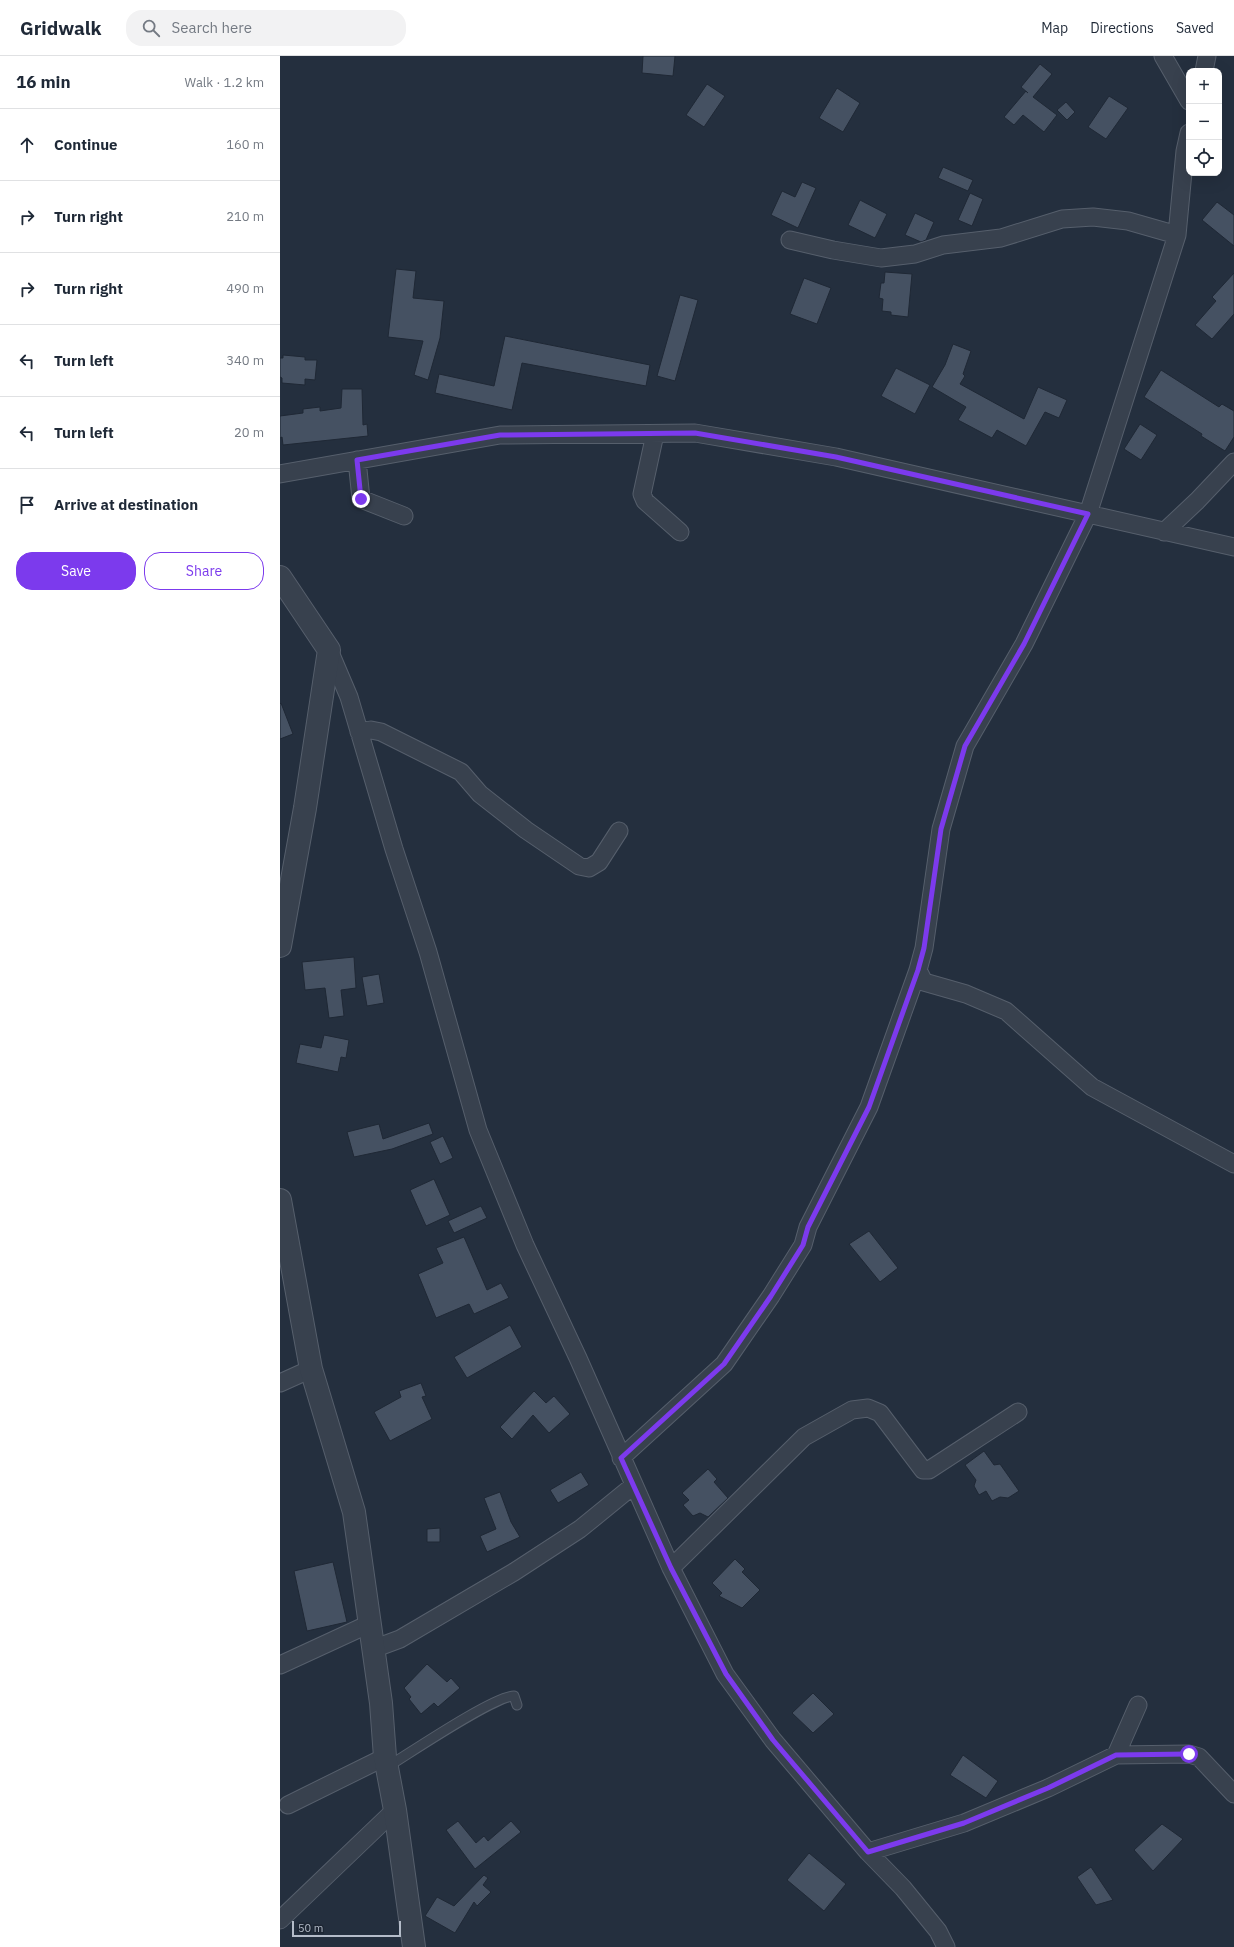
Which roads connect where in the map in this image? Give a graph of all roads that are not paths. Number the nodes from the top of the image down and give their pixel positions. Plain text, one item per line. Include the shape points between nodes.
1 (1163, 56) edge
2 (1207, 56) edge
3 (1205, 68) edge
4 (1186, 96) edge
5 (1187, 140) edge
6 (1177, 235) junction
7 (790, 240) dead end
8 (655, 434) junction
9 (357, 460) junction
10 (1234, 462) edge
11 (280, 474) edge
12 (1088, 514) junction
13 (404, 516) dead end
14 (680, 532) dead end
15 (1164, 532) junction
16 (1234, 547) edge
17 (280, 576) edge
18 (329, 650) junction
19 (359, 732) junction
20 (620, 831) dead end
21 (280, 946) edge
22 (918, 970) junction
23 (1234, 1164) edge
24 (280, 1200) edge
25 (311, 1369) junction
26 (280, 1382) edge
27 (1018, 1412) dead end
28 (621, 1458) junction
29 (634, 1485) junction
30 (671, 1568) junction
31 (369, 1624) junction
32 (373, 1649) junction
33 (280, 1665) edge
34 (517, 1705) dead end
35 (1138, 1705) dead end
36 (1116, 1755) junction
37 (386, 1762) junction
38 (1234, 1794) edge
39 (288, 1805) dead end
40 (395, 1810) junction
41 (868, 1852) junction
42 (280, 1920) edge
43 (414, 1947) edge
44 (946, 1947) edge

1 - 4 street
2 - 3 street
5 - 6 street
6 - 7 street via 1128,221 1093,217 1062,219 1001,238 944,245 915,254 881,258
6 - 12 street
8 - 9 street via 500,435
8 - 12 street via 695,433 836,457
8 - 14 street via 642,494 645,501
9 - 11 street
9 - 13 street via 361,499
10 - 15 street
12 - 15 street
12 - 22 street via 1024,644 965,746 941,829 924,948
15 - 16 street
17 - 18 street
18 - 19 street via 349,697
18 - 21 street via 305,808
19 - 20 street via 381,732 461,772 480,794 526,830 579,866 589,868 598,862
19 - 28 street via 428,952 478,1130 525,1245
22 - 23 street via 924,982 966,994 1006,1011 1092,1087
22 - 28 street via 869,1107 808,1227 803,1245 724,1364
24 - 25 street
25 - 26 street
25 - 31 street via 354,1512 368,1600
27 - 30 street via 929,1470 923,1470 880,1413 868,1408 852,1410 804,1437
28 - 29 street
29 - 30 street
29 - 32 street via 580,1529 514,1572 400,1639
30 - 41 street via 726,1674 773,1740
31 - 32 street
31 - 33 street
32 - 37 street
34 - 37 lane via 514,1696 508,1696
35 - 36 street
36 - 38 street via 1189,1754 1199,1757
36 - 41 street via 1048,1788 964,1823
37 - 39 street
37 - 40 street
40 - 42 street
40 - 43 street
41 - 44 street via 904,1888 938,1931

